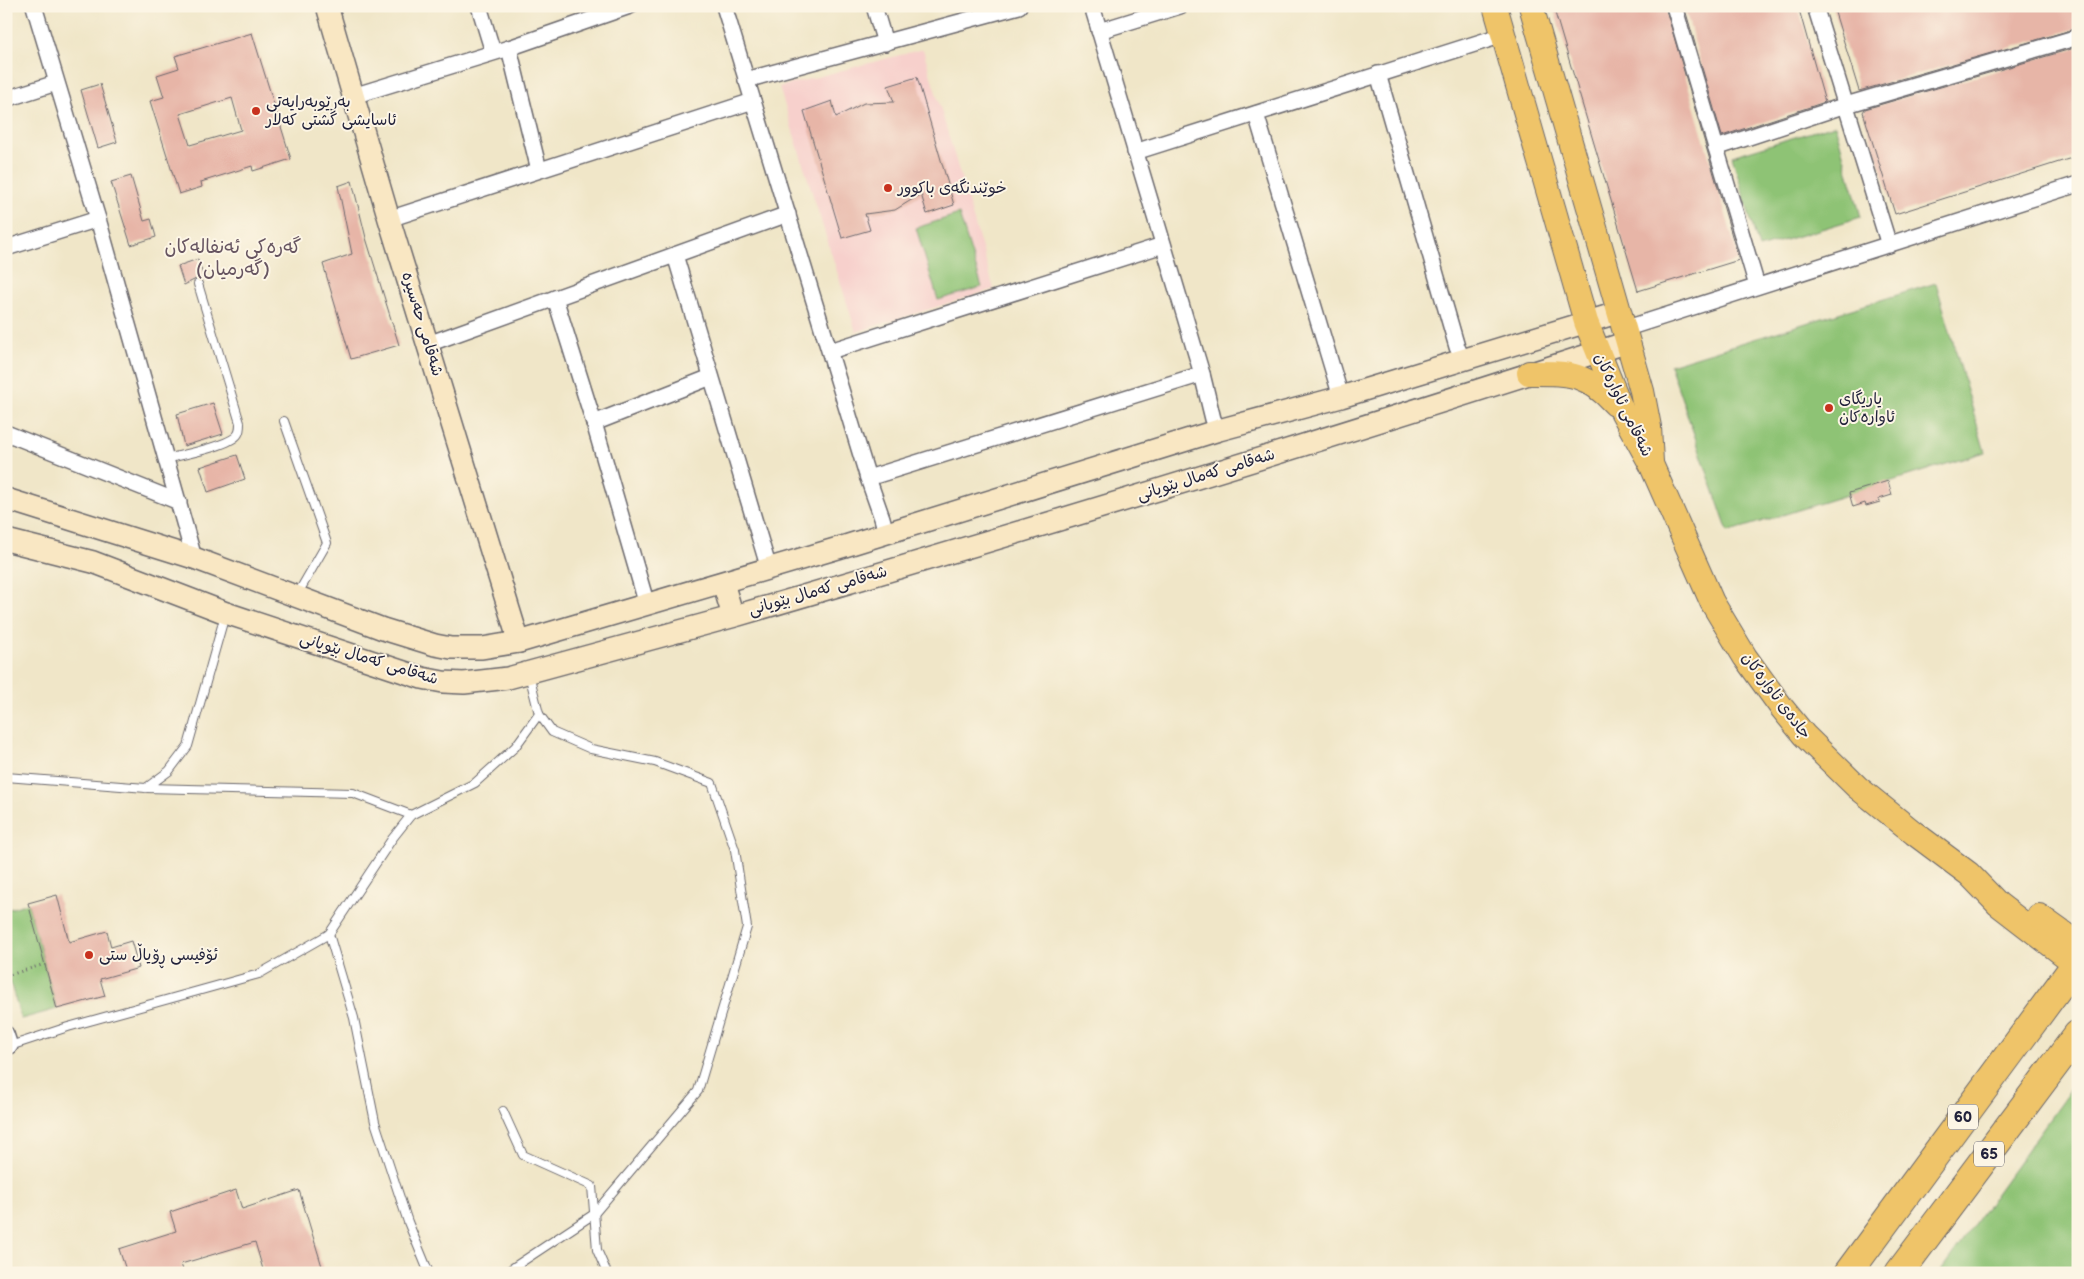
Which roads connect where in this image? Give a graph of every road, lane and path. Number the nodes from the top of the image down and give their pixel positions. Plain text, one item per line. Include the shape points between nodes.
1 (34, 6) edge
2 (327, 6) edge
3 (478, 6) edge
4 (630, 6) edge
5 (724, 6) edge
6 (874, 6) edge
7 (1020, 6) edge
8 (1092, 6) edge
9 (1180, 6) edge
10 (1495, 6) edge
11 (1531, 6) edge
12 (1674, 6) edge
13 (1816, 6) edge
14 (601, 11) edge
15 (1099, 31) junction
16 (1503, 35) junction
17 (2078, 37) edge
18 (885, 43) junction
19 (509, 48) junction
20 (493, 52) junction
21 (1378, 74) junction
22 (746, 80) junction
23 (56, 83) junction
24 (353, 96) junction
25 (6, 99) edge
26 (753, 101) junction
27 (1846, 105) junction
28 (1256, 114) junction
29 (1716, 148) junction
30 (1135, 152) junction
31 (539, 170) junction
32 (2078, 184) edge
33 (788, 214) junction
34 (389, 218) junction
35 (98, 219) junction
36 (1163, 245) junction
37 (1889, 245) junction
38 (6, 248) edge
39 (675, 255) junction
40 (198, 284) dead end
41 (1757, 286) junction
42 (555, 298) junction
43 (1586, 322) junction
44 (1624, 328) junction
45 (1540, 338) junction
46 (428, 344) junction
47 (830, 352) junction
48 (1597, 352) junction
49 (1464, 360) junction
50 (1539, 370) junction
51 (1202, 374) junction
52 (711, 376) junction
53 (1341, 398) junction
54 (1623, 413) junction
55 (284, 421) dead end
56 (594, 423) junction
57 (1220, 430) junction
58 (6, 433) edge
59 (166, 460) junction
60 (1651, 464) junction
61 (868, 478) junction
62 (6, 499) edge
63 (179, 502) junction
64 (886, 534) junction
65 (6, 540) edge
66 (194, 558) junction
67 (769, 569) junction
68 (723, 582) junction
69 (296, 597) junction
70 (647, 605) junction
71 (226, 613) junction
72 (734, 616) junction
73 (519, 642) junction
74 (529, 672) junction
75 (539, 714) junction
76 (6, 777) edge
77 (146, 788) junction
78 (411, 814) junction
79 (329, 934) junction
80 (2077, 956) edge
81 (45, 964) dead end
82 (6, 976) edge
83 (2078, 1034) edge
84 (8, 1040) edge
85 (504, 1111) dead end
86 (594, 1214) junction
87 (429, 1273) edge
88 (505, 1273) edge
89 (607, 1273) edge
90 (1848, 1273) edge
91 (1899, 1273) edge

1 - 23 street
2 - 24 main road, شەقامی حەسیرە
3 - 20 street
4 - 14 street
5 - 22 street
6 - 18 street
7 - 18 street
8 - 15 street
9 - 15 street
10 - 16 main road, شەقامی ئاوارەکان
11 - 44 main road, شەقامی ئاوارەکان
12 - 29 street
13 - 27 street
14 - 19 street
15 - 30 street
16 - 21 street
16 - 43 main road, شەقامی ئاوارەکان
17 - 27 street
18 - 22 street
19 - 20 street
19 - 31 street
20 - 24 street
21 - 28 street
21 - 49 street via 1457,347
22 - 26 street
23 - 25 street
23 - 35 street
24 - 34 main road, شەقامی حەسیرە
26 - 31 street
26 - 33 street
27 - 29 street
27 - 37 street
28 - 30 street
28 - 53 street
29 - 41 street
30 - 36 street
31 - 34 street
32 - 37 street
33 - 39 street
33 - 47 street
34 - 46 main road, شەقامی حەسیرە
35 - 38 street
35 - 59 street
36 - 47 street
36 - 51 street
37 - 41 street
39 - 42 street
39 - 52 street
40 - 59 lane via 240,429 229,442
41 - 44 street
42 - 46 street
42 - 56 street
43 - 44 main road, شەقامی کەمال بێویانی
43 - 45 main road, شەقامی کەمال بێویانی
43 - 48 main road, شەقامی ئاوارەکان
44 - 48 main road, شەقامی کەمال بێویانی
44 - 60 main road, شەقامی ئاوارەکان via 1646,409
45 - 49 main road, شەقامی کەمال بێویانی
45 - 50 main road
46 - 73 main road, شەقامی حەسیرە
47 - 61 street
48 - 50 main road, شەقامی کەمال بێویانی
48 - 54 main road, شەقامی ئاوارەکان
49 - 53 main road, شەقامی کەمال بێویانی
50 - 54 main road via 1584,378 1598,387
50 - 72 main road, شەقامی کەمال بێویانی via 1374,424
51 - 57 street via 1213,418
51 - 61 street
52 - 56 street
52 - 67 street
53 - 57 main road, شەقامی کەمال بێویانی
54 - 60 main road, شەقامی ئاوارەکان
55 - 69 lane via 327,543
56 - 70 street
57 - 64 main road, شەقامی کەمال بێویانی
58 - 63 street
59 - 63 street
60 - 80 main road, جادەی ئاوارەکان via 1712,602 1745,657 1810,742 1857,787 1969,874 1998,904
61 - 64 street
62 - 66 main road, شەقامی کەمال بێویانی
63 - 66 street
64 - 67 main road, شەقامی کەمال بێویانی
65 - 71 main road, شەقامی کەمال بێویانی via 93,562
66 - 69 main road, شەقامی کەمال بێویانی
67 - 68 main road, شەقامی کەمال بێویانی
68 - 70 main road, شەقامی کەمال بێویانی
68 - 72 main road
69 - 73 main road, شەقامی کەمال بێویانی via 435,645 482,648
70 - 73 main road, شەقامی کەمال بێویانی
71 - 74 main road, شەقامی کەمال بێویانی via 432,680 486,682
71 - 77 lane via 188,746 169,772
72 - 74 main road, شەقامی کەمال بێویانی
74 - 75 lane
75 - 78 lane via 515,747 475,783
75 - 86 lane via 552,732 591,749 654,762 712,783 735,850 747,927 698,1091
76 - 77 lane
77 - 78 lane via 353,793
78 - 79 lane
79 - 84 lane via 259,974 68,1027
79 - 87 lane via 354,1018 375,1122 408,1222
80 - 90 highway, 60
81 - 82 path
83 - 91 highway, 65
85 - 86 lane via 523,1155 592,1186
86 - 88 lane
86 - 89 lane via 597,1250

